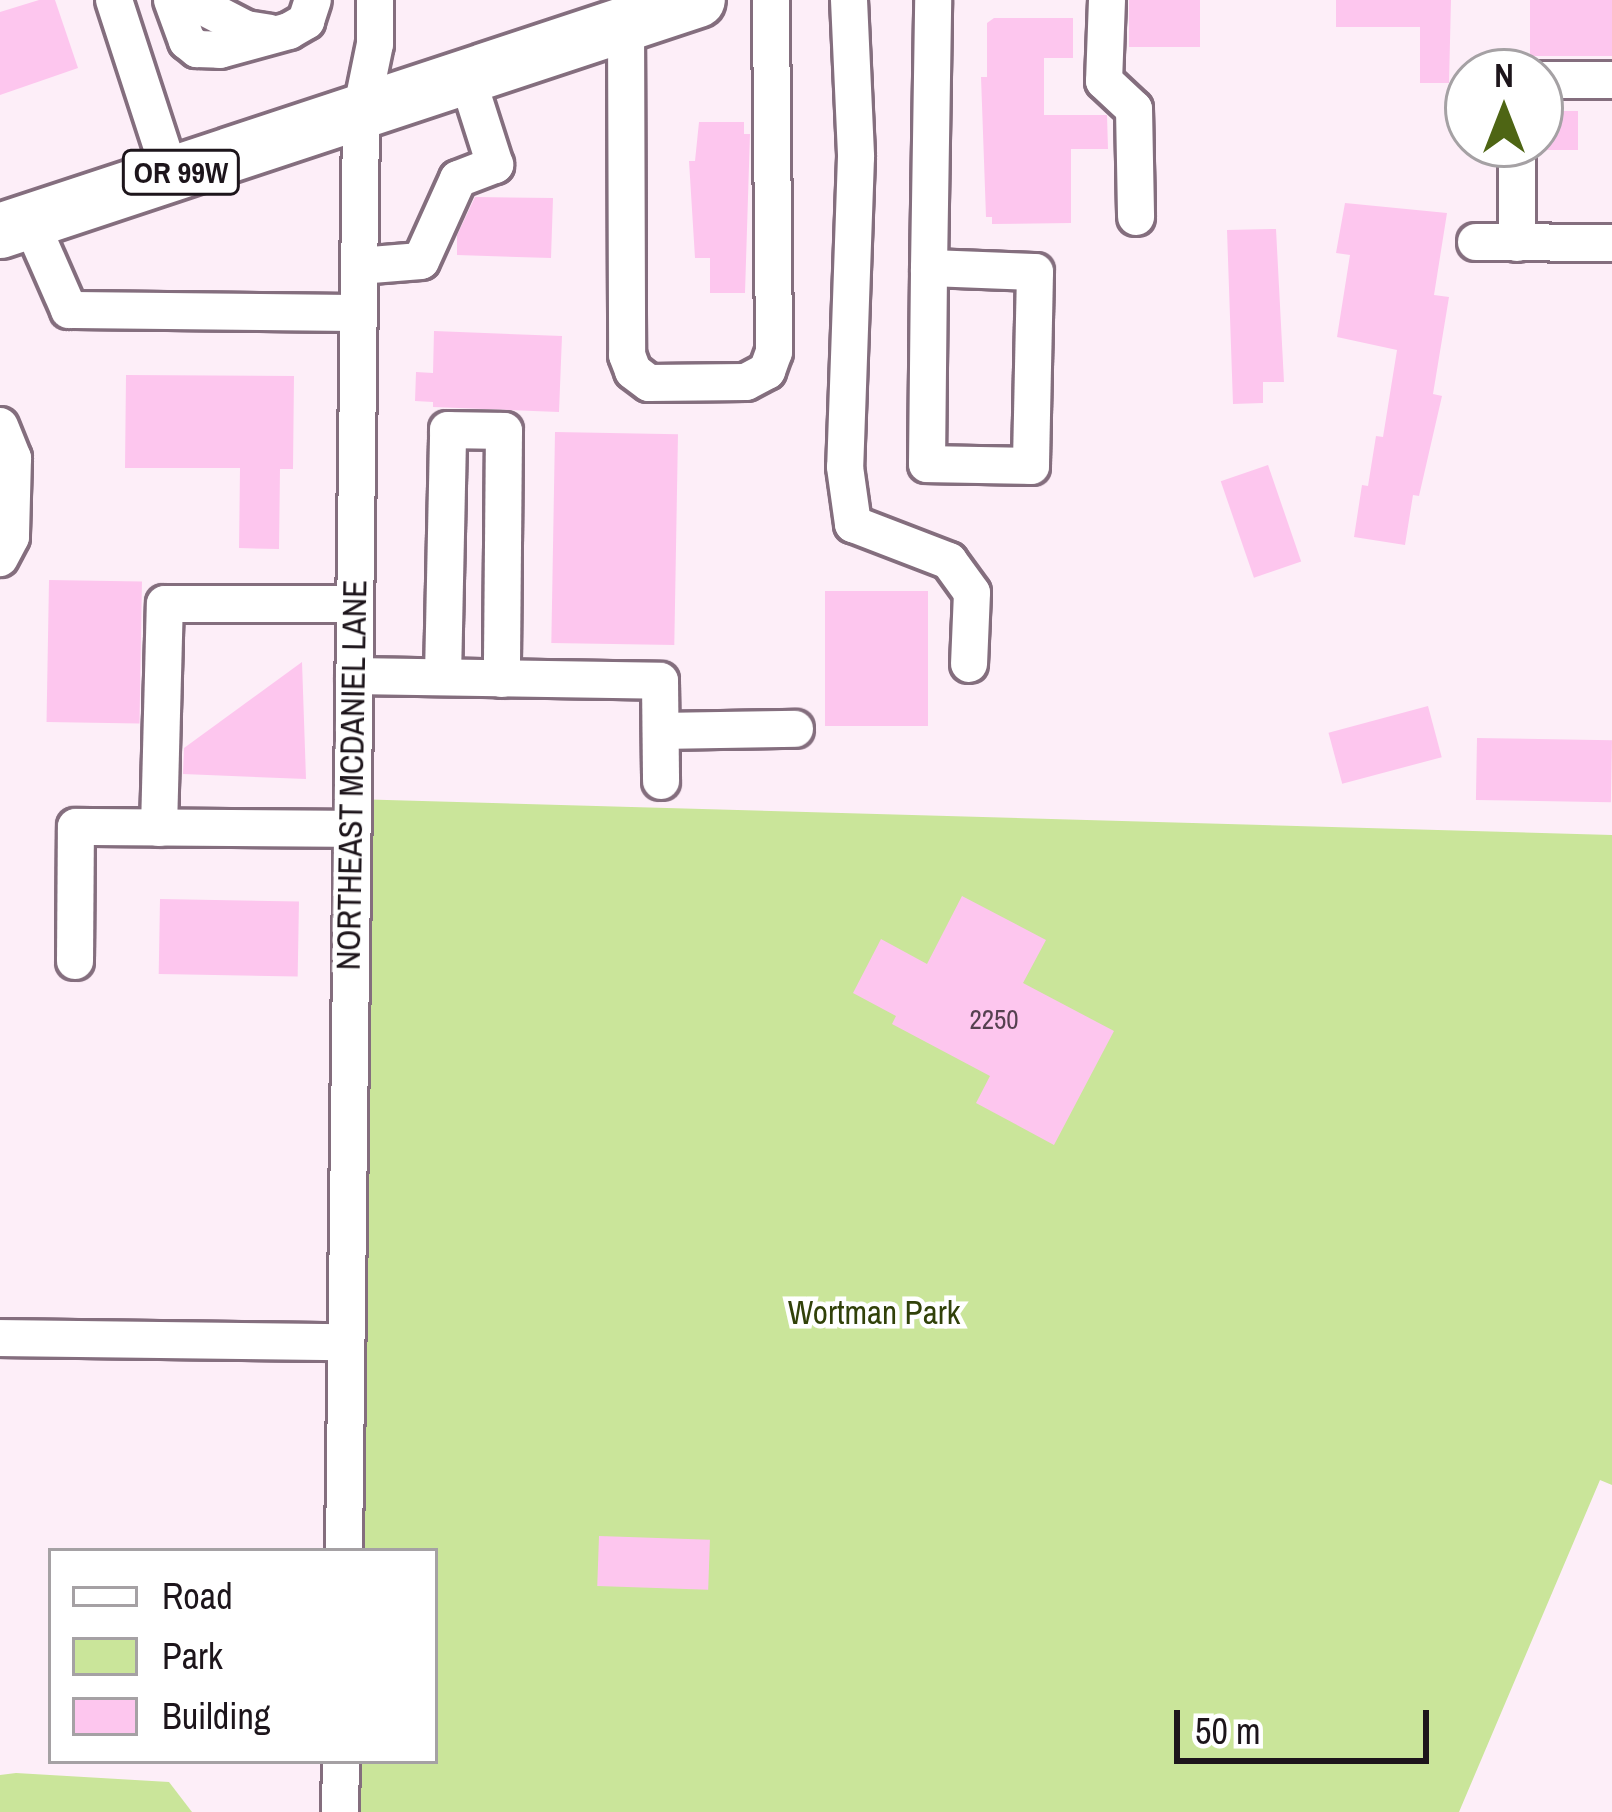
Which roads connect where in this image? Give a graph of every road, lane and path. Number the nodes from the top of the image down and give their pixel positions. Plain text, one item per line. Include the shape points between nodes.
1 (114, 0) edge
2 (172, 0) edge
3 (190, 0) edge
4 (313, 0) edge
5 (374, 0) edge
6 (698, 0) edge
7 (772, 0) edge
8 (849, 0) edge
9 (933, 0) edge
10 (1107, 0) edge
11 (626, 24) junction
12 (270, 33) junction
13 (467, 77) junction
14 (1564, 80) edge
15 (1612, 80) edge
16 (361, 112) junction
17 (1516, 168) edge
18 (171, 175) junction
19 (1136, 218) dead end
20 (15, 226) edge
21 (1476, 242) dead end
22 (1517, 243) junction
23 (1612, 244) edge
24 (359, 266) junction
25 (929, 268) junction
26 (358, 314) junction
27 (0, 426) edge
28 (0, 559) edge
29 (354, 604) junction
30 (969, 664) dead end
31 (353, 676) junction
32 (443, 677) junction
33 (502, 679) junction
34 (795, 729) dead end
35 (661, 731) junction
36 (661, 781) dead end
37 (158, 828) junction
38 (352, 829) junction
39 (75, 961) dead end
40 (0, 1339) edge
41 (346, 1342) junction
42 (344, 1548) edge
43 (341, 1764) edge
44 (340, 1812) edge

1 - 18 street
2 - 12 street via 197,49
3 - 12 street
4 - 12 street via 306,21
5 - 16 street, NORTHEAST MCDANIEL LANE via 375,44
6 - 11 highway, OR 99W
7 - 11 street via 774,352 767,371 746,382 649,383 627,356
8 - 30 street via 856,157 845,467 853,524 950,561 972,593
9 - 25 street
10 - 19 street via 1104,81 1135,109
11 - 13 highway, OR 99W
13 - 16 highway, OR 99W
13 - 24 street via 495,165 458,179 421,261
14 - 15 street
16 - 18 highway, OR 99W
16 - 24 street, NORTHEAST MCDANIEL LANE
17 - 22 street
18 - 20 highway, OR 99W
20 - 26 street via 69,310
21 - 22 street
22 - 23 street
24 - 26 street, NORTHEAST MCDANIEL LANE
25 - 25 street via 927,464 1031,466 1035,272
26 - 29 street, NORTHEAST MCDANIEL LANE
27 - 28 street via 13,458 11,537
29 - 31 street, NORTHEAST MCDANIEL LANE
29 - 37 street via 165,604
31 - 32 street
31 - 38 street, NORTHEAST MCDANIEL LANE
32 - 33 street
32 - 33 street via 448,430 485,430 504,431
33 - 35 street via 660,681
34 - 35 street
35 - 36 street
37 - 38 street
37 - 39 street via 76,827
38 - 41 street, NORTHEAST MCDANIEL LANE
40 - 41 street
41 - 42 street, NORTHEAST MCDANIEL LANE
43 - 44 street

